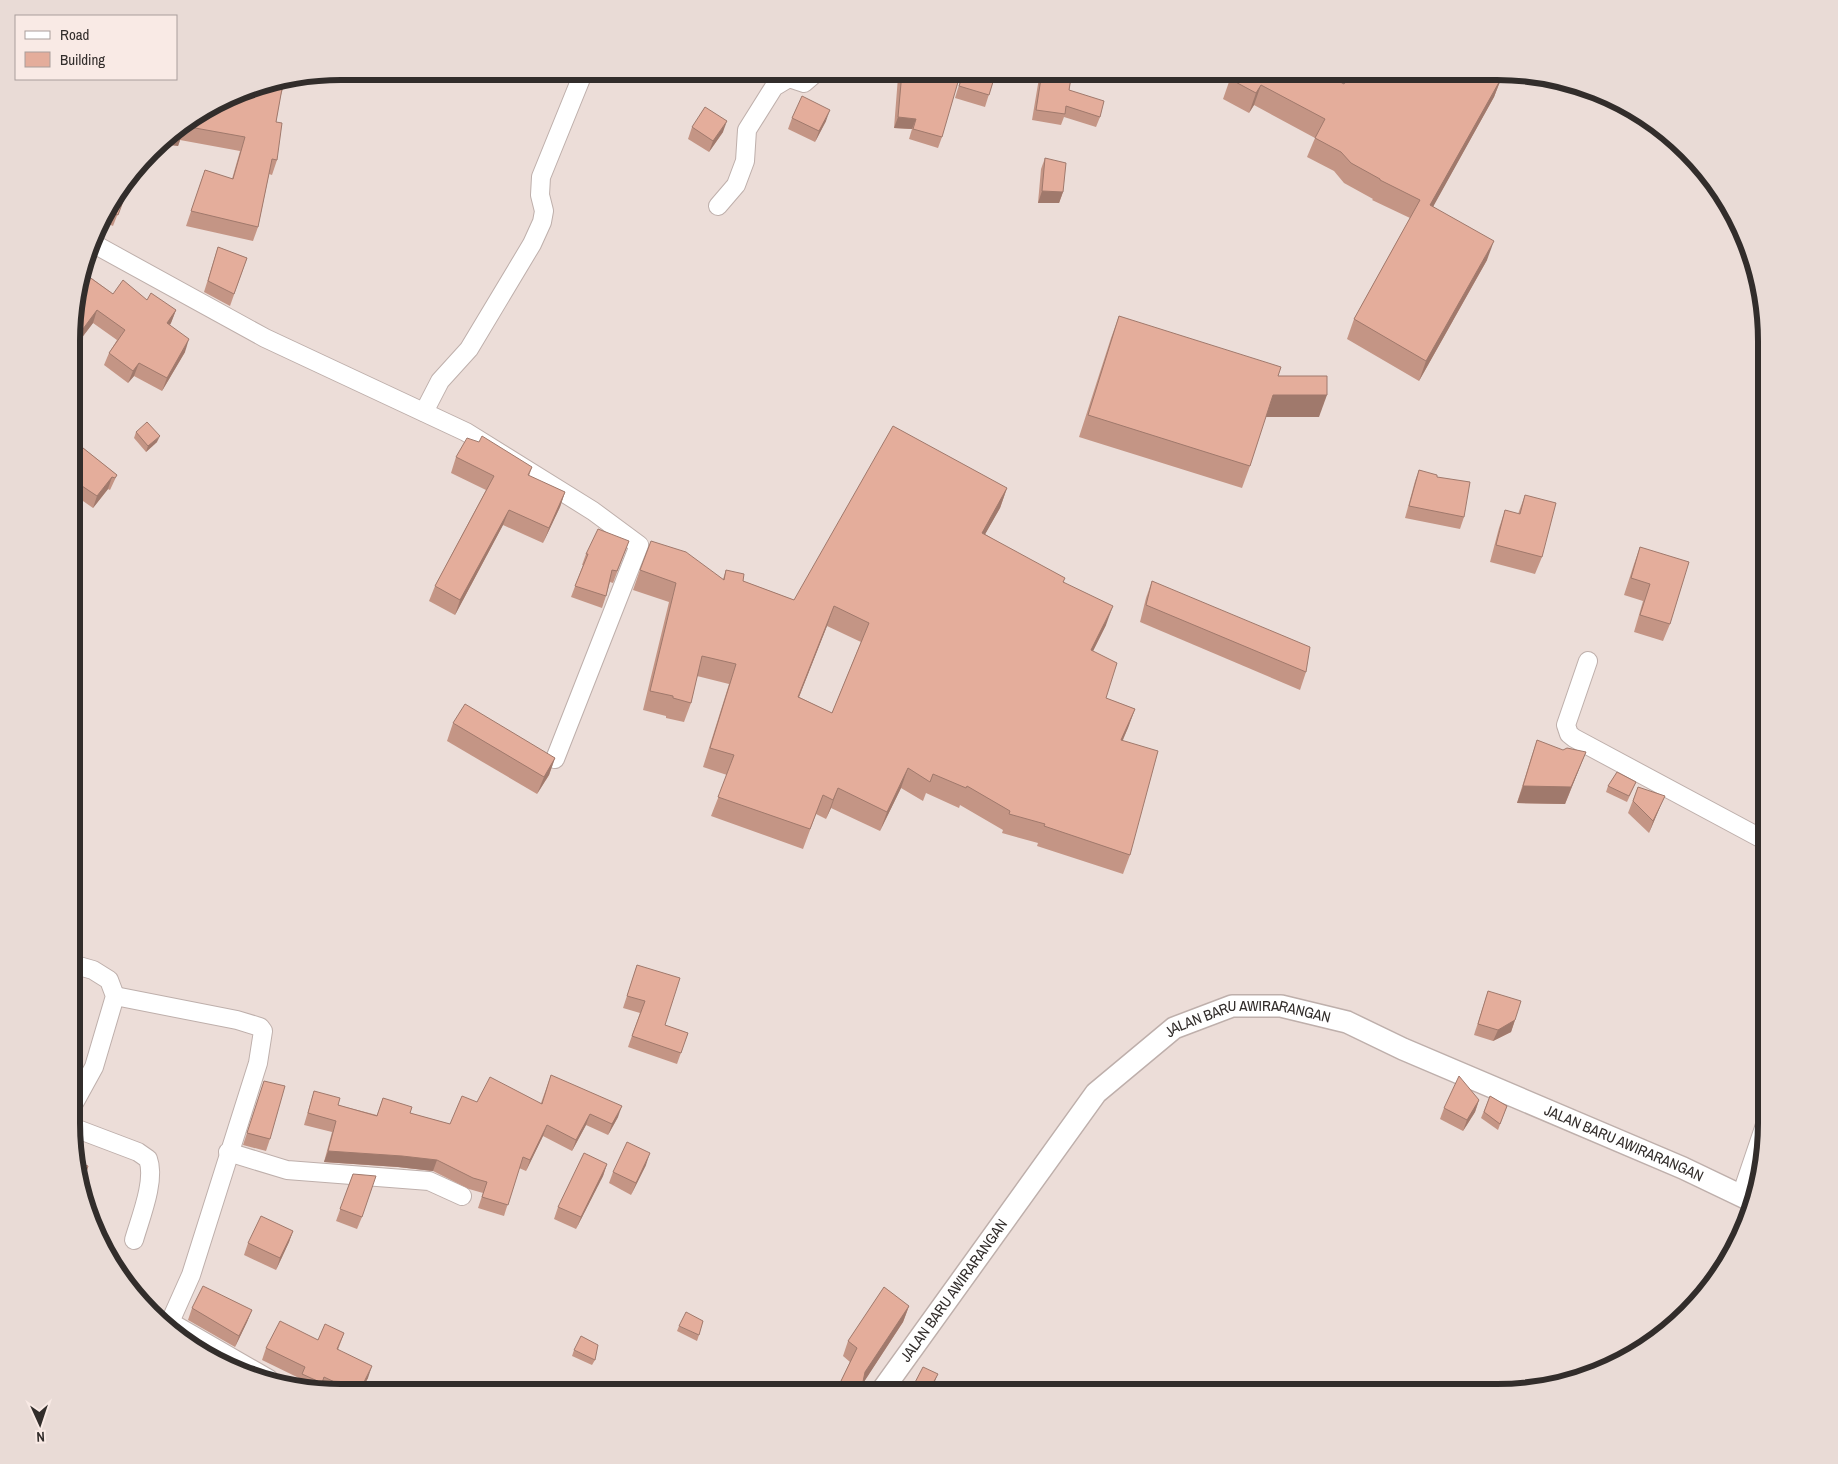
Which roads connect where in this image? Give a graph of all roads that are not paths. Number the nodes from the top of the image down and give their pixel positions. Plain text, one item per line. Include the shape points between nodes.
1 (580, 80) edge
2 (786, 80) edge
3 (795, 80) edge
4 (808, 80) edge
5 (718, 206) dead end
6 (98, 246) edge
7 (424, 412) junction
8 (1588, 661) dead end
9 (555, 759) edge
10 (1758, 837) edge
11 (80, 966) edge
12 (115, 996) junction
13 (80, 1092) edge
14 (80, 1130) edge
15 (228, 1152) junction
16 (1754, 1166) edge
17 (462, 1196) dead end
18 (1746, 1198) edge
19 (134, 1240) dead end
20 (170, 1320) edge
21 (199, 1342) edge
22 (234, 1361) edge
23 (887, 1384) edge

1 - 7 street via 541,177 540,195 544,211 532,244 469,349 440,380
2 - 5 street via 774,87 747,130 745,161 736,185
3 - 4 street via 804,83
6 - 7 street via 265,338
7 - 9 street via 483,442 593,511 639,545
8 - 10 street via 1566,726 1569,734
11 - 12 street via 109,980
12 - 13 street via 94,1067
12 - 15 street via 260,1027 263,1036 258,1063
14 - 19 street via 138,1152 148,1159 150,1171 146,1197
15 - 17 street via 287,1170 420,1179
15 - 20 street via 191,1275
16 - 18 street
18 - 23 street, JALAN BARU AWIRARANGAN via 1347,1022 1281,1006 1232,1006 1174,1028 1096,1093
21 - 22 street

